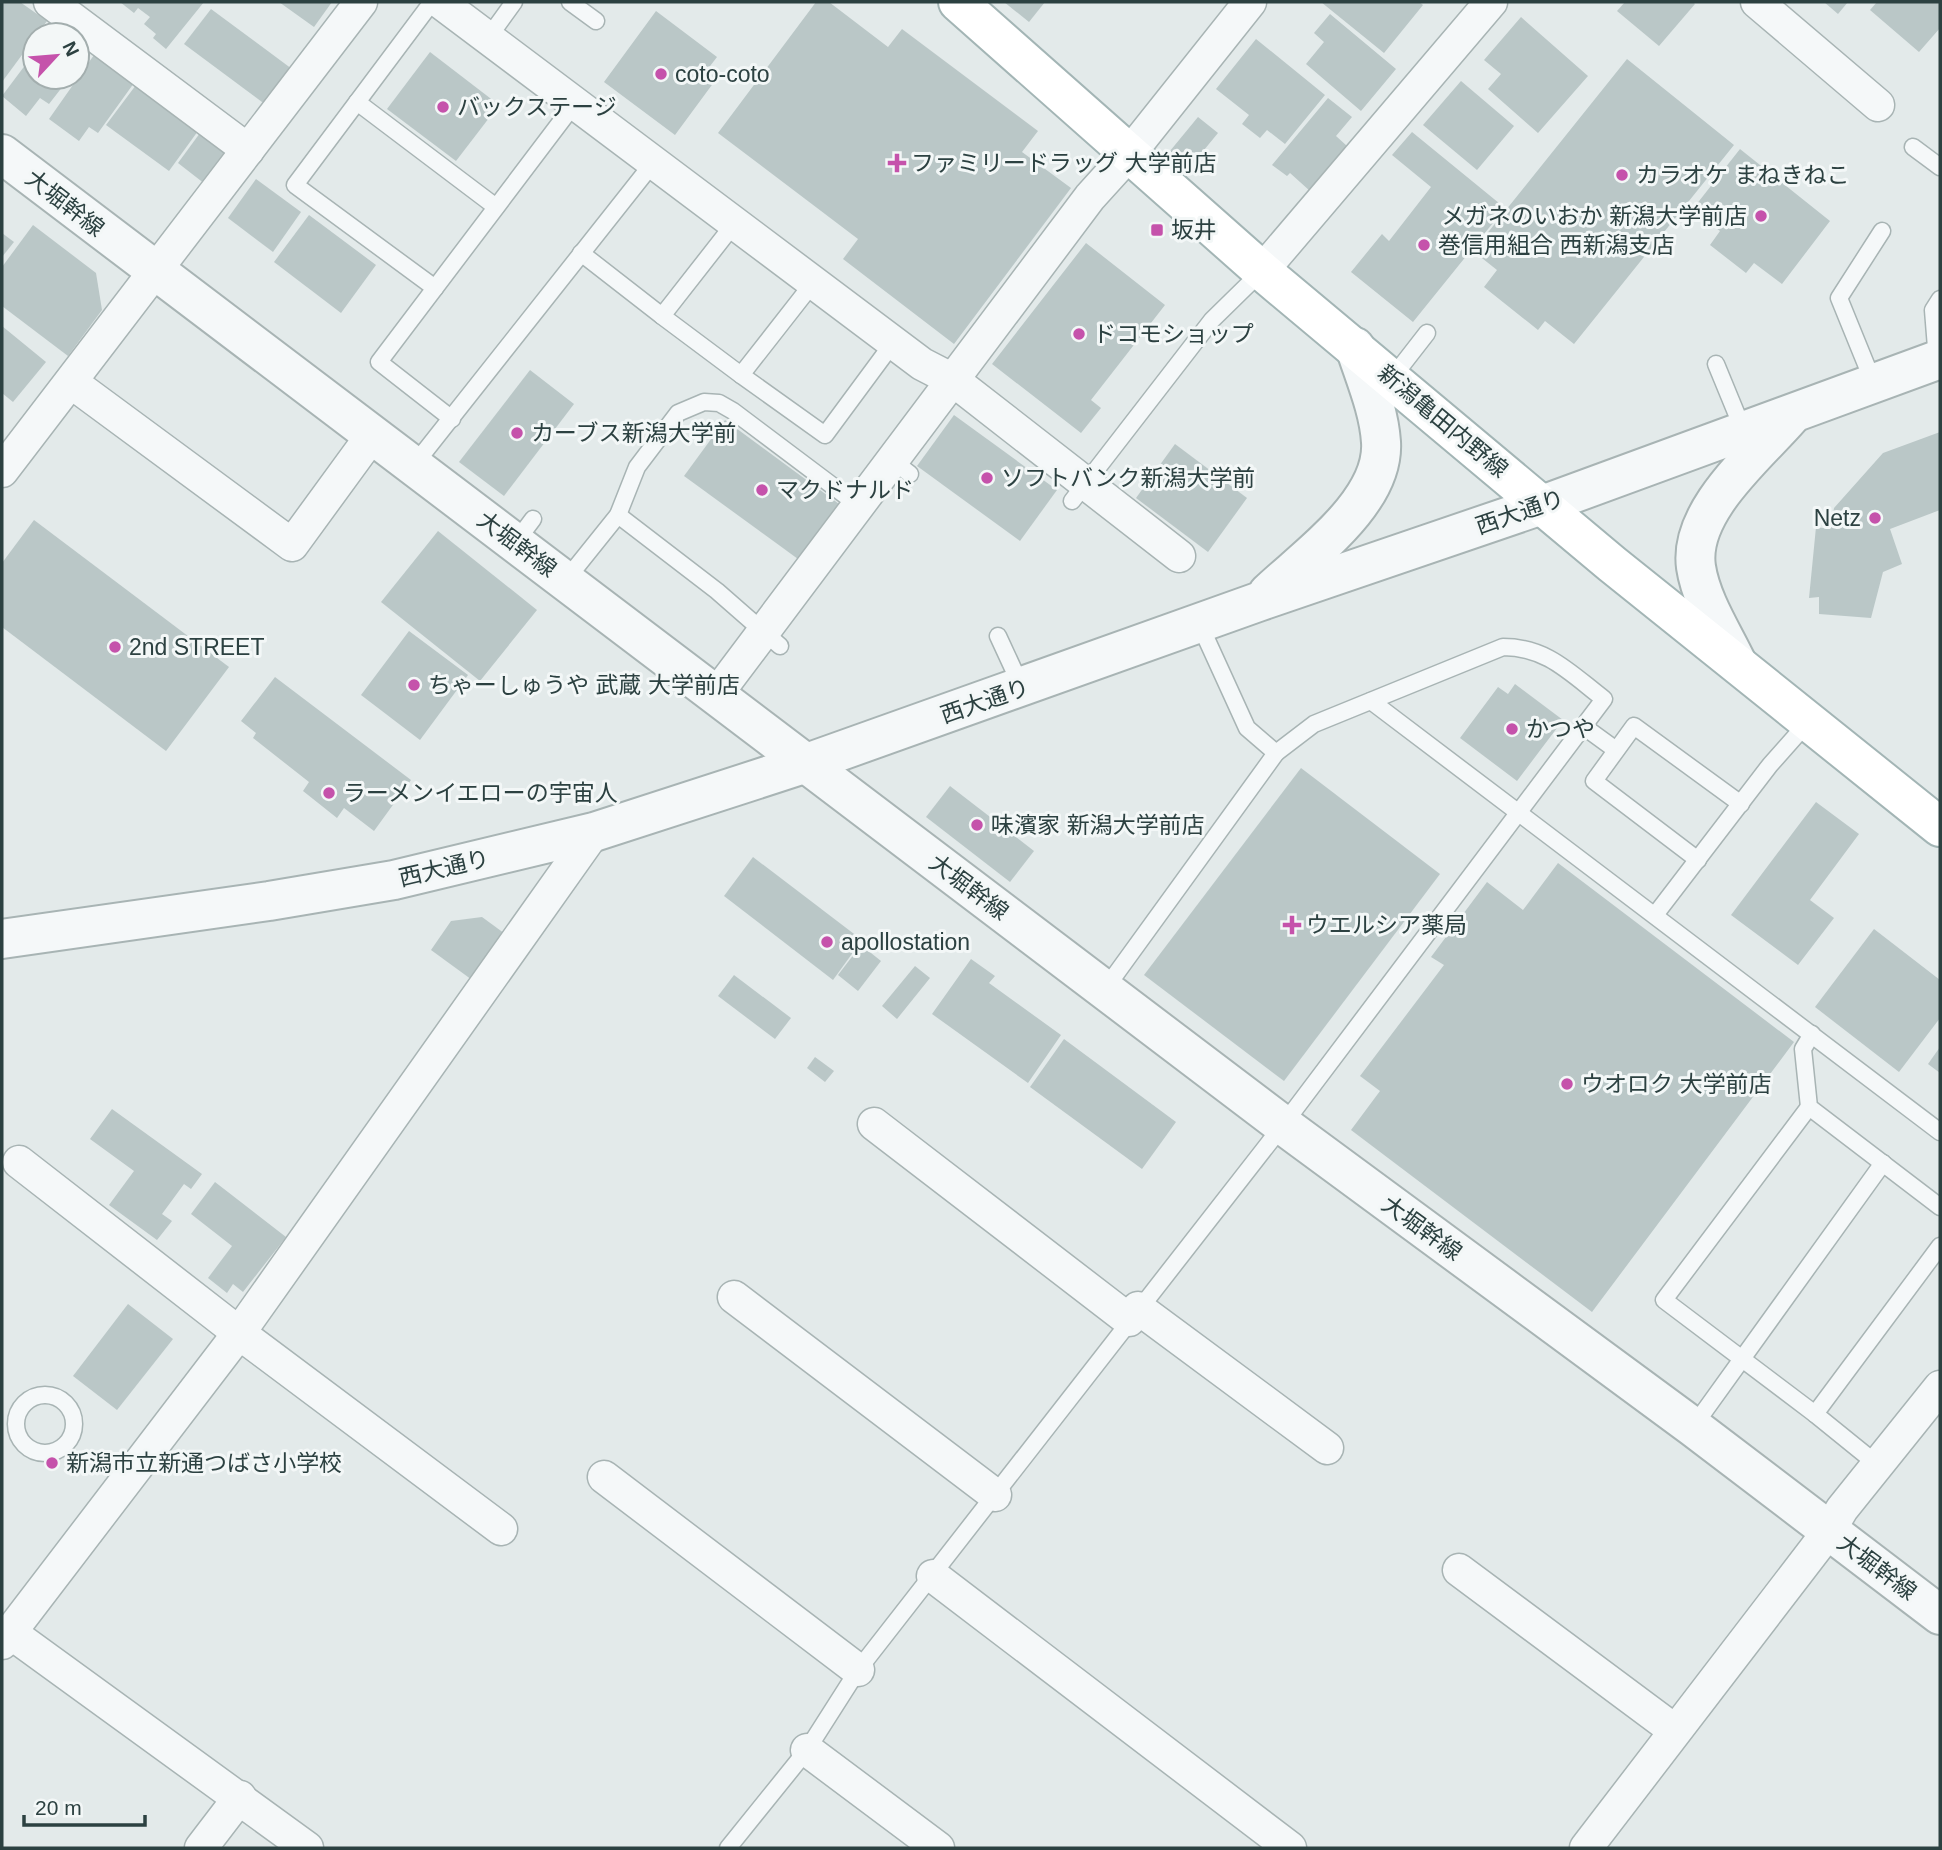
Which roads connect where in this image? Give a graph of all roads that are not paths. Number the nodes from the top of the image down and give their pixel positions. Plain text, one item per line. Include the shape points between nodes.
1 (50, 2) edge
2 (361, 2) edge
3 (432, 2) edge
4 (440, 2) edge
5 (514, 2) edge
6 (570, 2) edge
7 (958, 2) edge
8 (1250, 2) edge
9 (1492, 2) edge
10 (1757, 2) edge
11 (596, 21) dead end
12 (488, 38) junction
13 (358, 102) junction
14 (575, 103) junction
15 (1878, 105) dead end
16 (1913, 147) dead end
17 (248, 150) junction
18 (2, 154) edge
19 (1129, 154) junction
20 (653, 163) junction
21 (1940, 167) edge
22 (496, 207) junction
23 (734, 223) junction
24 (1882, 231) dead end
25 (581, 253) junction
26 (1262, 271) junction
27 (156, 272) junction
28 (813, 283) junction
29 (435, 288) junction
30 (1940, 299) edge
31 (662, 316) junction
32 (1427, 333) dead end
33 (893, 342) junction
34 (1355, 347) junction
35 (1939, 360) edge
36 (1716, 364) dead end
37 (741, 375) junction
38 (1392, 378) junction
39 (953, 380) junction
40 (71, 382) junction
41 (1874, 384) junction
42 (1791, 416) junction
43 (452, 419) junction
44 (1744, 432) junction
45 (373, 434) junction
46 (414, 465) junction
47 (3, 468) edge
48 (1080, 492) junction
49 (1542, 505) junction
50 (858, 512) junction
51 (618, 515) junction
52 (1179, 556) dead end
53 (565, 581) junction
54 (1258, 602) junction
55 (1200, 625) junction
56 (999, 636) dead end
57 (771, 640) junction
58 (1736, 661) junction
59 (1022, 688) junction
60 (716, 695) junction
61 (1371, 701) junction
62 (1810, 721) junction
63 (1583, 726) junction
64 (1616, 750) junction
65 (1276, 753) junction
66 (807, 764) junction
67 (1741, 804) junction
68 (1519, 812) junction
69 (1940, 827) edge
70 (594, 832) junction
71 (1698, 860) junction
72 (1655, 915) junction
73 (2, 939) edge
74 (1105, 989) junction
75 (1812, 1034) junction
76 (1809, 1107) junction
77 (874, 1124) dead end
78 (1283, 1125) junction
79 (1940, 1132) edge
80 (19, 1162) dead end
81 (1883, 1163) junction
82 (1940, 1207) edge
83 (1940, 1246) edge
84 (734, 1297) dead end
85 (1133, 1314) junction
86 (239, 1333) junction
87 (1741, 1358) junction
88 (1934, 1408) edge
89 (1815, 1414) junction
90 (1693, 1427) junction
91 (17, 1433) dead end
92 (2, 1441) edge
93 (1326, 1448) dead end
94 (1878, 1465) junction
95 (604, 1477) dead end
96 (995, 1495) junction
97 (501, 1529) dead end
98 (1829, 1531) junction
99 (1459, 1570) dead end
100 (933, 1576) junction
101 (1940, 1615) edge
102 (5, 1634) edge
103 (858, 1670) junction
104 (1674, 1730) junction
105 (807, 1750) junction
106 (240, 1797) junction
107 (201, 1848) edge
108 (307, 1848) edge
109 (728, 1848) edge
110 (938, 1848) edge
111 (1290, 1848) edge
112 (1586, 1848) edge

1 - 17 street
2 - 17 street
3 - 13 lane
4 - 12 street
5 - 12 lane
6 - 11 lane
7 - 19 main road, 新潟亀田内野線
8 - 19 street
9 - 26 street
10 - 15 street
12 - 14 street
13 - 22 lane
13 - 29 lane via 295,185
14 - 20 street
14 - 22 lane
16 - 21 lane
17 - 27 street
18 - 27 street, 大堀幹線
19 - 26 main road, 新潟亀田内野線
19 - 39 street via 1090,197
20 - 23 street
20 - 25 lane
22 - 29 lane
23 - 28 street
23 - 31 lane
24 - 41 lane via 1839,298
25 - 31 lane
25 - 43 lane
26 - 34 main road, 新潟亀田内野線
26 - 48 lane via 1212,320
27 - 40 street
27 - 45 street, 大堀幹線
28 - 33 street
28 - 37 lane
29 - 43 lane via 379,362
30 - 35 lane via 1933,310
31 - 37 lane
32 - 38 lane
33 - 37 lane via 825,435
33 - 39 street
34 - 38 main road, 新潟亀田内野線
34 - 54 street via 1377,417 1379,466 1367,495 1336,530
35 - 41 street, 西大通り
36 - 44 lane
38 - 49 main road, 新潟亀田内野線
39 - 48 street
39 - 50 street via 902,467
40 - 45 street via 292,545
40 - 47 street
41 - 42 street, 西大通り
42 - 44 street, 西大通り
42 - 58 street via 1709,509 1696,539 1696,567 1706,600
43 - 46 lane
44 - 49 street, 西大通り
45 - 46 street, 大堀幹線
46 - 53 street, 大堀幹線 via 524,531
48 - 52 street
49 - 54 street, 西大通り
49 - 58 main road, 新潟亀田内野線
50 - 51 lane via 733,411 704,402 678,413 637,467
50 - 57 street
51 - 53 lane
51 - 57 lane via 717,591
53 - 60 street, 大堀幹線
54 - 55 street, 西大通り
55 - 59 street, 西大通り
55 - 65 lane via 1247,727
56 - 59 lane
57 - 60 street
58 - 62 main road, 新潟亀田内野線
59 - 66 street, 西大通り
60 - 66 street, 大堀幹線
61 - 63 lane via 1503,647 1526,647 1543,653 1604,699
61 - 65 lane via 1314,724
61 - 68 lane
62 - 67 lane
62 - 69 main road, 新潟亀田内野線
63 - 64 lane
63 - 68 lane
64 - 67 lane via 1634,726
64 - 71 lane via 1594,781
65 - 74 lane
66 - 70 street, 西大通り
66 - 74 street, 大堀幹線
67 - 71 lane
68 - 72 lane
68 - 78 lane
70 - 73 street, 西大通り via 394,880
70 - 86 street
71 - 72 lane
72 - 75 lane
74 - 78 street, 大堀幹線
75 - 76 lane via 1803,1049
75 - 79 lane
76 - 81 lane
76 - 87 lane via 1664,1300
77 - 85 street
78 - 85 lane
78 - 90 street, 大堀幹線
80 - 86 street
81 - 82 lane
81 - 87 lane
83 - 89 lane
84 - 96 street
85 - 93 street
85 - 96 lane
86 - 97 street
86 - 102 street
87 - 89 lane
87 - 90 lane
88 - 94 street
89 - 94 lane
90 - 98 street, 大堀幹線
91 - 92 lane
94 - 98 street
95 - 103 street
96 - 100 lane
98 - 101 street, 大堀幹線
98 - 104 street
99 - 104 street
100 - 103 lane
100 - 111 street
102 - 106 street
103 - 105 lane
104 - 112 street
105 - 109 lane
105 - 110 street
106 - 107 street
106 - 108 street

